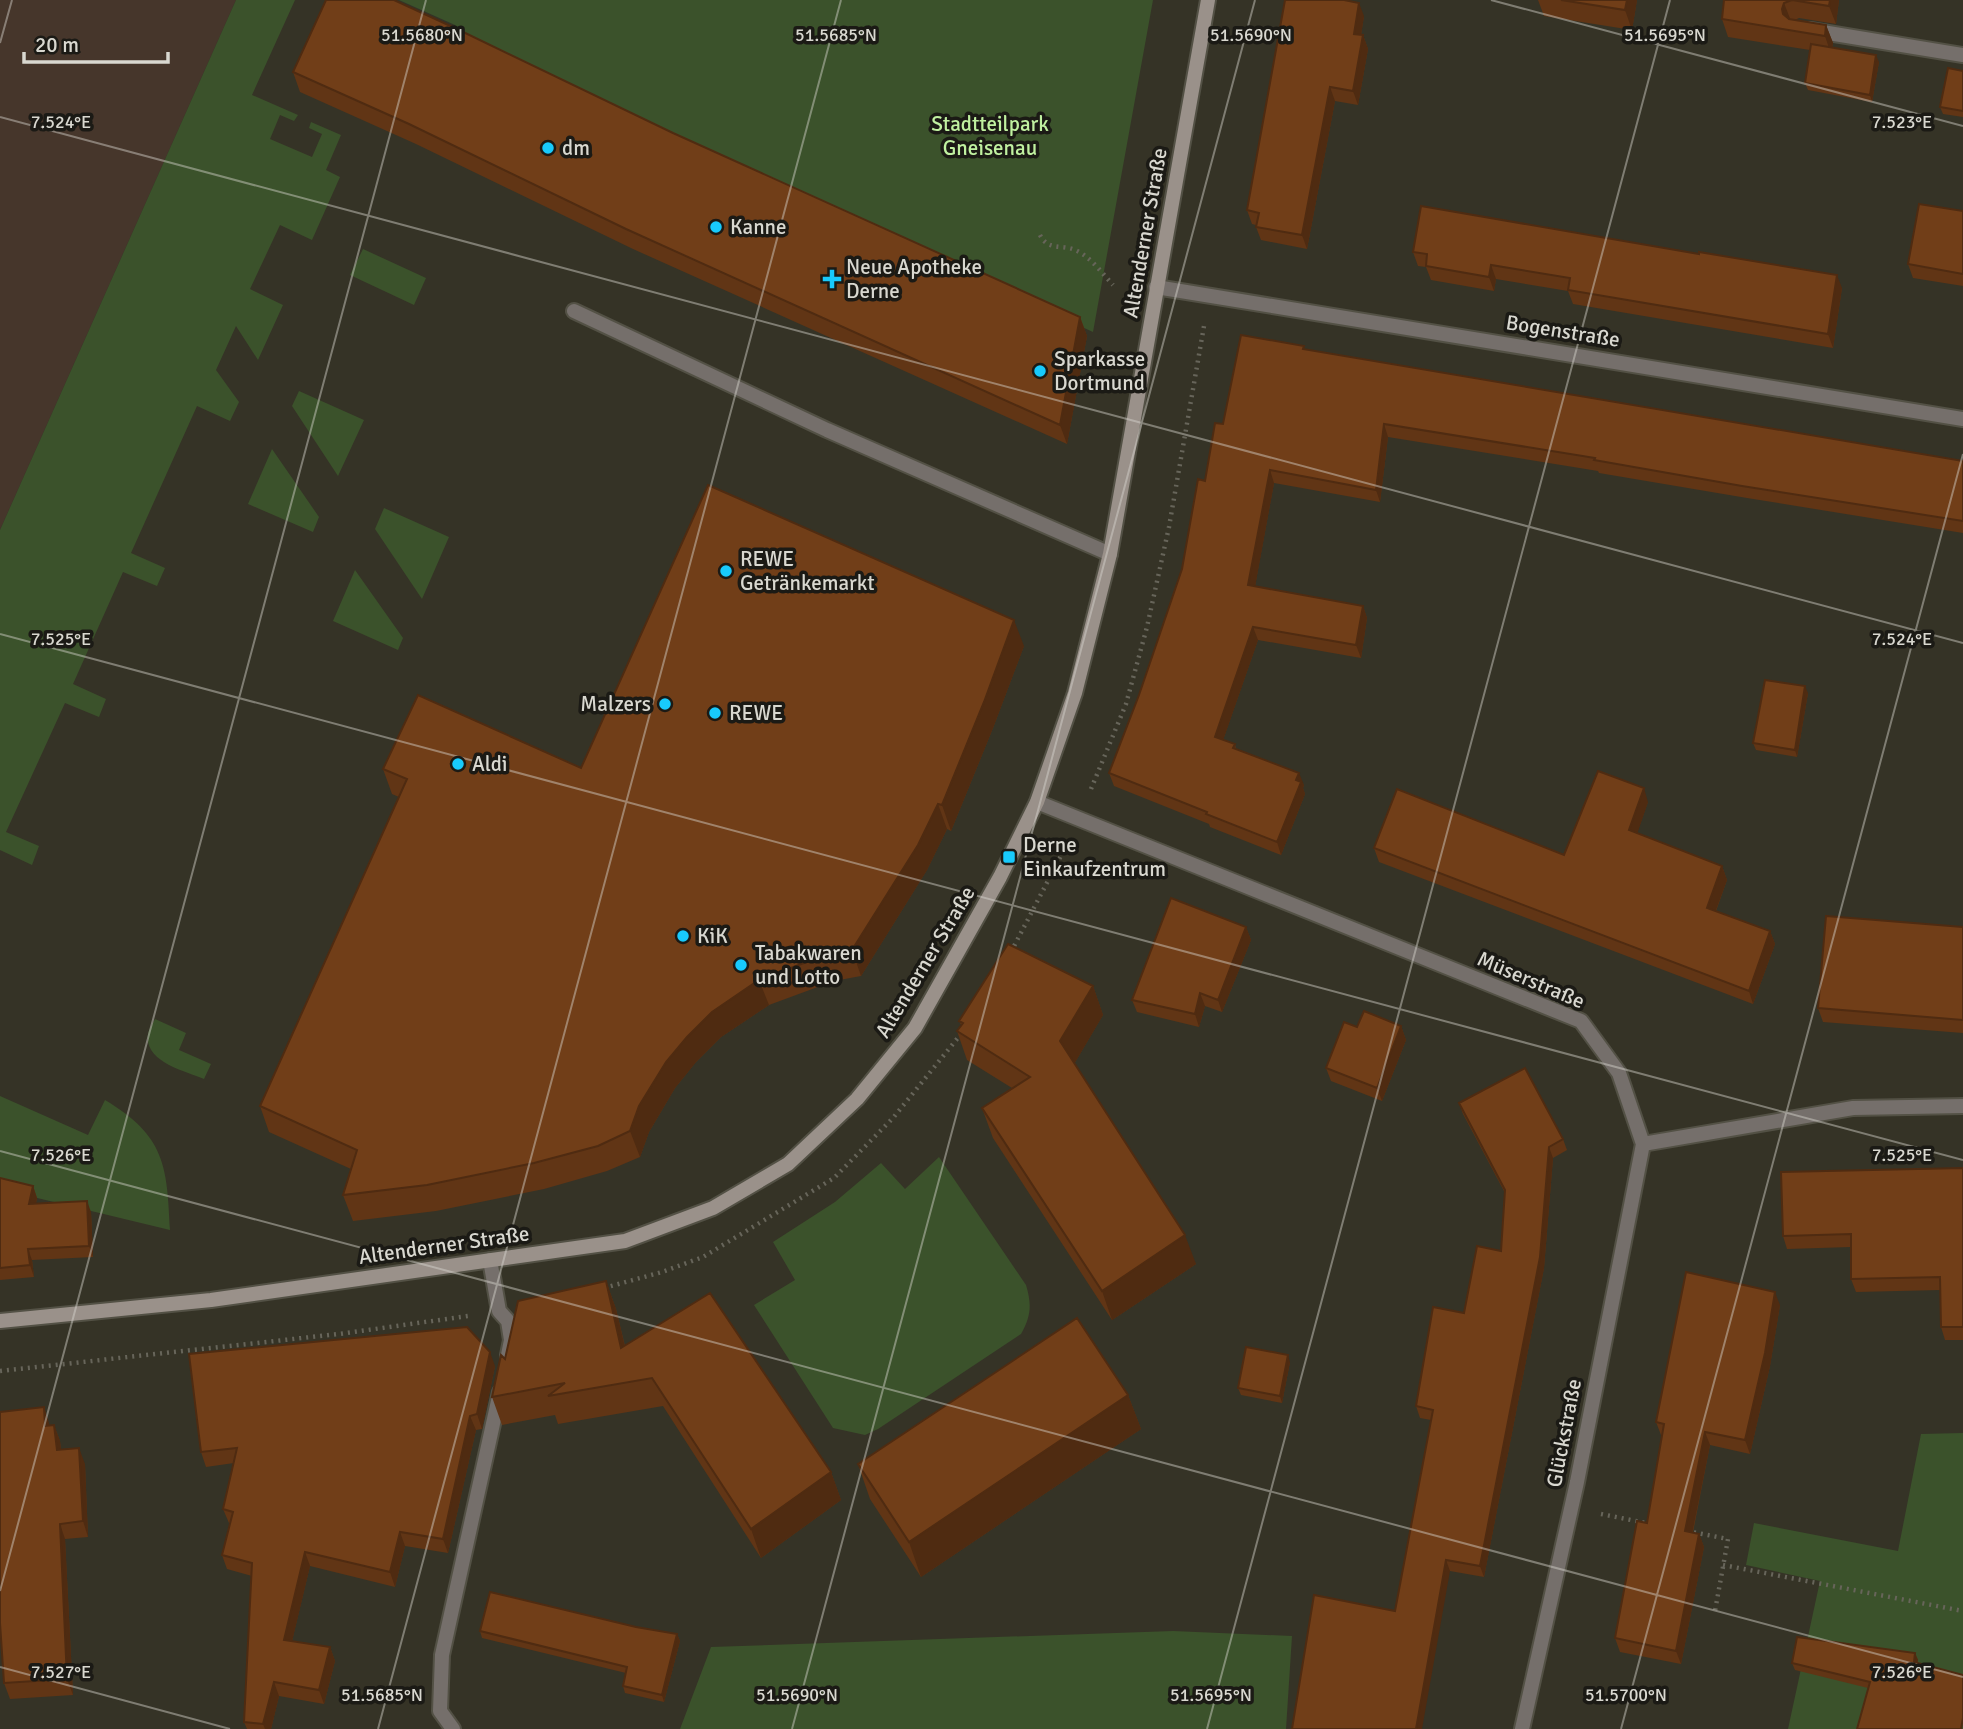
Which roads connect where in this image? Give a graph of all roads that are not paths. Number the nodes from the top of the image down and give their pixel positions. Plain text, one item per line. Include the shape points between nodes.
1 (1208, 0) edge
2 (1798, 29) edge
3 (1963, 55) edge
4 (1156, 287) junction
5 (574, 311) dead end
6 (1963, 419) edge
7 (1110, 554) junction
8 (1037, 802) junction
9 (1963, 1106) edge
10 (1643, 1144) junction
11 (490, 1260) junction
12 (0, 1321) edge
13 (453, 1729) edge
14 (1522, 1729) edge

1 - 4 main road, Altenderner Straße
2 - 3 street
4 - 6 street, Bogenstraße
4 - 7 main road, Altenderner Straße
5 - 7 street via 827,430
7 - 8 main road, Altenderner Straße via 1076,693
8 - 10 street, Müserstraße via 1581,1021 1619,1073
8 - 11 main road, Altenderner Straße via 915,1028 857,1098 789,1164 713,1208 625,1241
9 - 10 street via 1853,1108
10 - 14 street, Glückstraße
11 - 12 main road, Altenderner Straße via 211,1300
11 - 13 street via 499,1311 508,1321 511,1340 442,1655 439,1711

